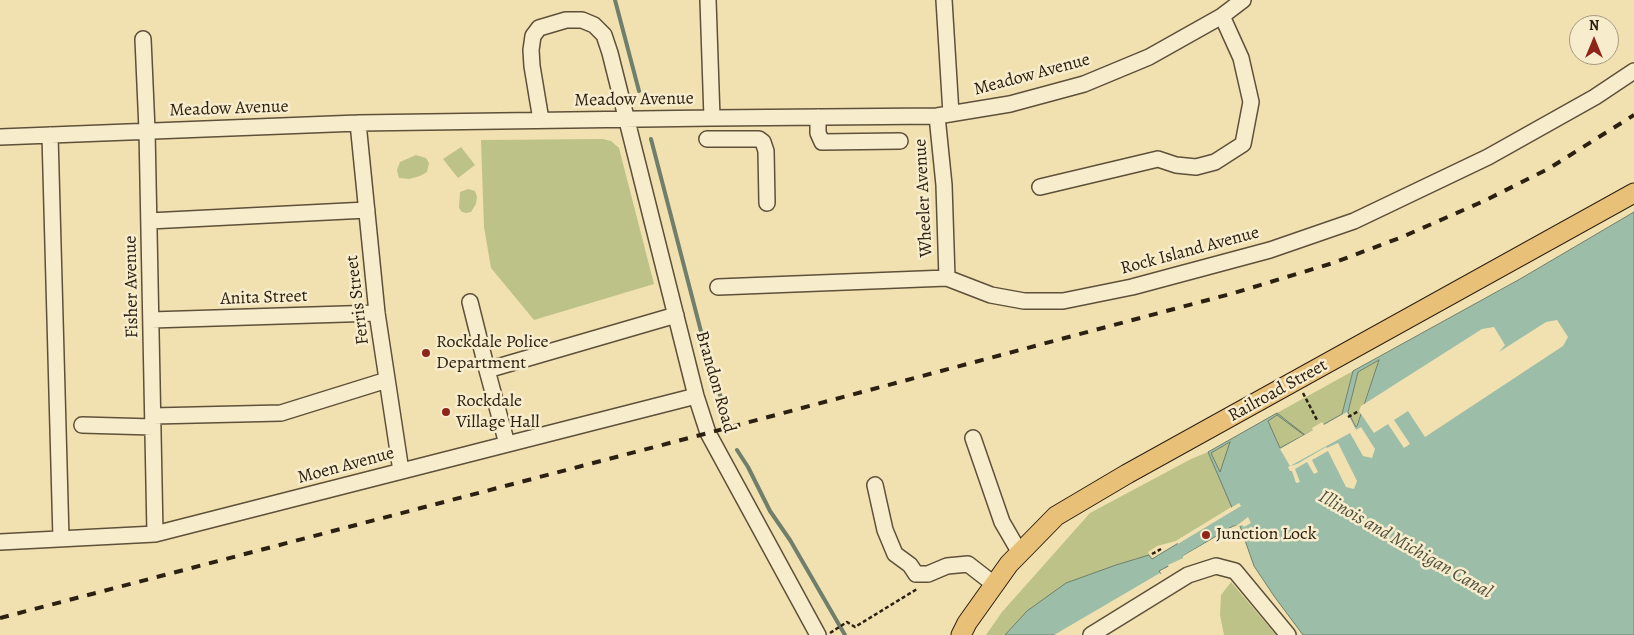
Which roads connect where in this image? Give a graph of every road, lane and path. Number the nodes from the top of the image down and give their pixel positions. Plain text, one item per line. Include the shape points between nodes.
1 (708, 0) edge
2 (944, 0) edge
3 (1243, 0) edge
4 (1222, 16) junction
5 (143, 39) dead end
6 (1634, 71) edge
7 (944, 115) junction
8 (818, 117) junction
9 (712, 118) junction
10 (748, 118) junction
11 (626, 119) junction
12 (541, 120) junction
13 (358, 123) junction
14 (147, 130) junction
15 (50, 135) junction
16 (0, 137) edge
17 (707, 139) dead end
18 (748, 139) junction
19 (900, 141) dead end
20 (1040, 187) dead end
21 (1634, 193) edge
22 (766, 204) dead end
23 (367, 210) junction
24 (149, 222) junction
25 (947, 278) junction
26 (718, 287) dead end
27 (470, 302) dead end
28 (377, 313) junction
29 (676, 315) junction
30 (151, 320) junction
31 (487, 370) junction
32 (388, 380) junction
33 (696, 396) junction
34 (1306, 397) dead end
35 (1359, 411) dead end
36 (1348, 416) dead end
37 (1318, 420) dead end
38 (153, 421) junction
39 (82, 425) dead end
40 (973, 438) dead end
41 (507, 444) junction
42 (401, 471) junction
43 (874, 485) dead end
44 (155, 534) junction
45 (61, 539) junction
46 (0, 542) edge
47 (1161, 549) dead end
48 (1020, 553) junction
49 (1152, 554) dead end
50 (928, 574) junction
51 (995, 585) junction
52 (834, 631) dead end
53 (818, 635) edge
54 (961, 635) edge
55 (1091, 635) edge
56 (1288, 635) edge

1 - 9 street
2 - 7 street, Wheeler Avenue
3 - 4 street, Meadow Avenue
4 - 7 street, Meadow Avenue via 1149,57 1084,84 1010,104
4 - 20 street via 1241,58 1251,102 1243,144 1215,162 1196,167 1158,159
5 - 14 street, Fisher Avenue
6 - 25 street, Rock Island Avenue via 1595,97 1488,157 1354,221 1270,250 1132,287 1063,301 1024,301 991,295
7 - 8 street, Meadow Avenue
7 - 25 street, Wheeler Avenue
8 - 10 street, Meadow Avenue
8 - 19 street via 822,142
9 - 10 street, Meadow Avenue
9 - 11 street, Meadow Avenue
10 - 18 street
11 - 12 street, Meadow Avenue
11 - 12 street, Brandon Road via 604,35 594,25 582,20 566,20 539,28 533,36 532,66
11 - 29 street, Brandon Road
12 - 13 street, Meadow Avenue
13 - 14 street, Meadow Avenue
13 - 23 street, Ferris Street
14 - 15 street, Meadow Avenue
14 - 24 street, Fisher Avenue
15 - 16 street, Meadow Avenue
15 - 45 street
17 - 18 street
18 - 22 street via 759,139 766,151
21 - 48 main road, Railroad Street via 1127,474 1056,516
23 - 24 street
23 - 28 street, Ferris Street
24 - 30 street, Fisher Avenue
25 - 26 street, Rock Island Avenue
27 - 31 street
28 - 30 street, Anita Street
28 - 32 street, Ferris Street
29 - 31 street
29 - 33 street, Brandon Road
30 - 38 street, Fisher Avenue
31 - 41 street
32 - 38 street via 281,414
32 - 42 street, Ferris Street
33 - 41 street, Moen Avenue
33 - 53 street, Brandon Road via 718,456
34 - 37 path
35 - 36 path
38 - 39 street
38 - 44 street, Fisher Avenue
40 - 48 street via 1002,522
41 - 42 street, Moen Avenue
42 - 44 street, Moen Avenue
43 - 50 street via 885,530 895,554 916,574
44 - 45 street, Moen Avenue
45 - 46 street, Moen Avenue
47 - 49 path
48 - 51 main road, Railroad Street
50 - 51 street via 947,566 968,564
50 - 52 path via 920,587 856,627 847,622
51 - 54 main road, Railroad Street
55 - 56 street via 1188,575 1216,566 1235,571

